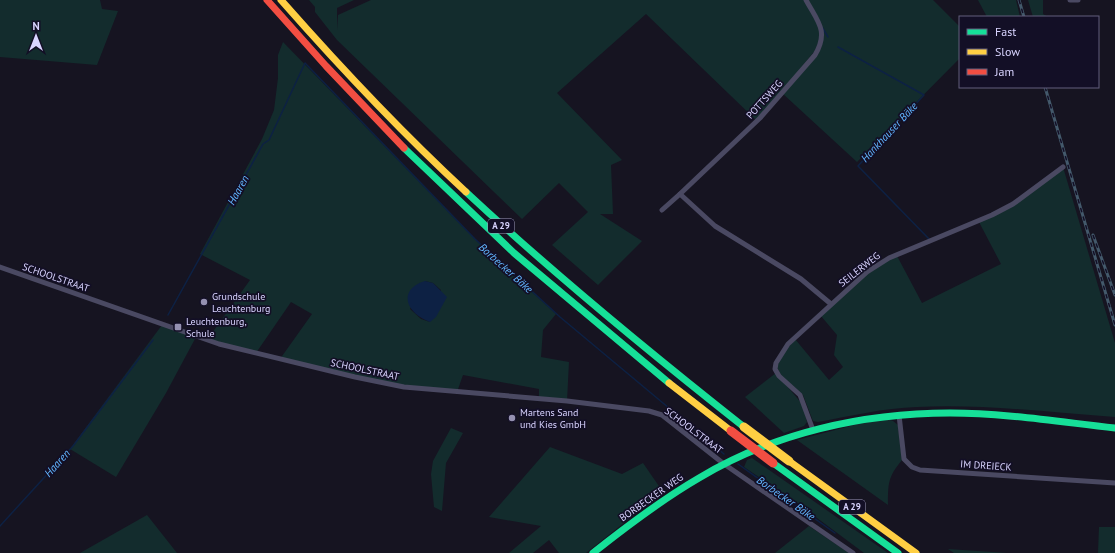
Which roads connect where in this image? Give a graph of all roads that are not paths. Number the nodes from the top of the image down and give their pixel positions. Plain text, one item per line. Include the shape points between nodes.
1 (267, 0) edge
2 (281, 0) edge
3 (806, 0) edge
4 (1070, 0) edge
5 (1078, 0) edge
6 (1063, 166) dead end
7 (680, 194) junction
8 (662, 210) dead end
9 (0, 267) edge
10 (831, 304) junction
11 (899, 415) junction
12 (1115, 428) edge
13 (813, 430) junction
14 (724, 464) junction
15 (1115, 483) edge
16 (593, 553) edge
17 (853, 553) edge
18 (898, 553) edge
19 (916, 553) edge

1 - 18 main road, A 29, bridge via 343,86 468,211 513,252 612,336 731,431
2 - 19 main road, A 29, bridge via 379,108 476,204 568,286 744,427
3 - 7 street, POTTSWEG via 823,33 822,42 815,55 760,118
4 - 5 street
6 - 10 street, SEILERWEG via 1013,204 889,258 867,272
7 - 8 street, POTTSWEG
7 - 10 street via 715,226 801,279
9 - 14 street, SCHOOLSTRAAT via 219,344 355,377 404,386 649,411 662,415
10 - 13 street, SEILERWEG via 788,344 775,366 779,376 800,395
11 - 12 main road, BORBECKER WEG via 972,413
11 - 13 main road, BORBECKER WEG
11 - 15 street, IM DREIECK via 904,459 912,467 920,470
13 - 14 main road, BORBECKER WEG via 778,441
14 - 16 main road, BORBECKER WEG via 668,496
14 - 17 street, SCHOOLSTRAAT

